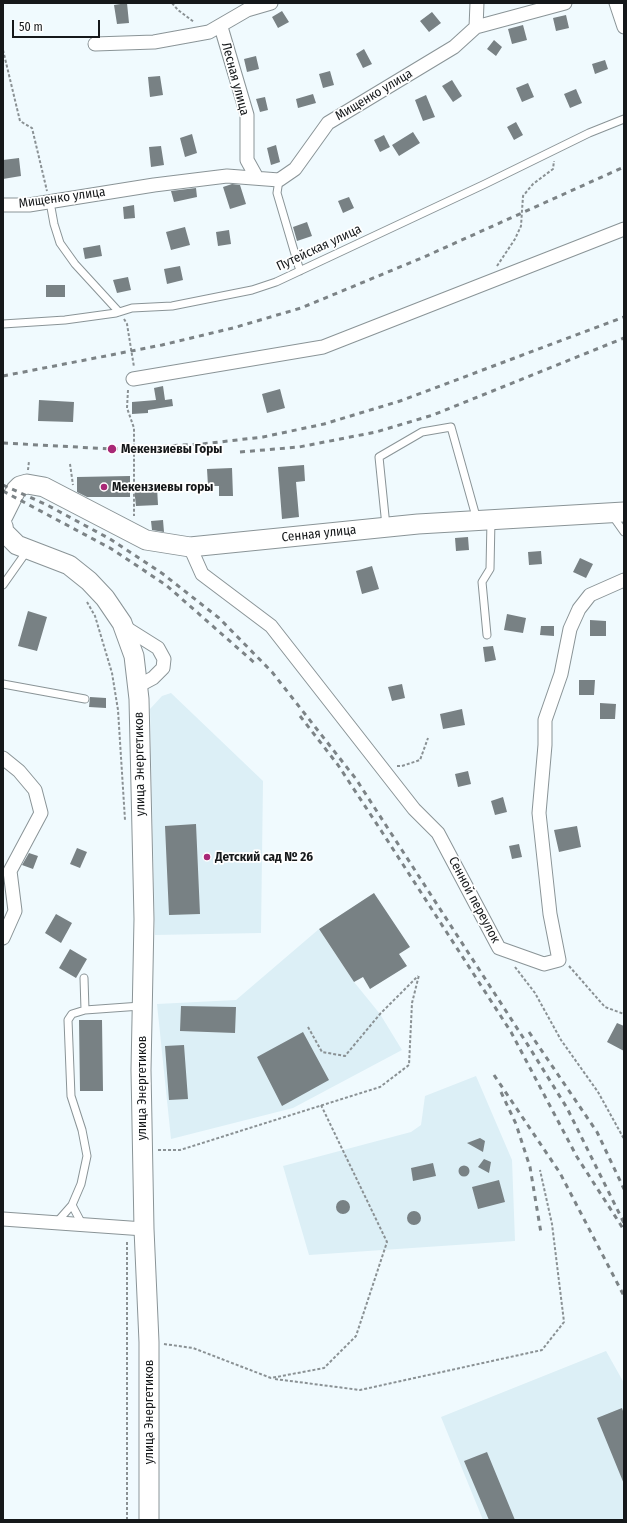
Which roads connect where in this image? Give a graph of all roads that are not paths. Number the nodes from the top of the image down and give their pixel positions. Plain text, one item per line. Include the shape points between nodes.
1 (271, 3) edge
2 (477, 3) edge
3 (565, 3) edge
4 (616, 3) edge
5 (220, 27) junction
6 (476, 27) junction
7 (624, 27) edge
8 (95, 44) dead end
9 (624, 119) edge
10 (257, 178) junction
11 (279, 180) junction
12 (50, 202) junction
13 (3, 205) edge
14 (624, 229) edge
15 (300, 271) junction
16 (119, 312) junction
17 (3, 324) edge
18 (133, 379) road end
19 (618, 512) edge
20 (484, 520) junction
21 (3, 528) edge
22 (386, 528) junction
23 (624, 532) edge
24 (190, 547) junction
25 (28, 549) junction
26 (624, 580) edge
27 (3, 585) edge
28 (123, 626) junction
29 (487, 635) dead end
30 (3, 684) edge
31 (138, 686) junction
32 (85, 699) dead end
33 (3, 758) edge
34 (3, 938) edge
35 (84, 978) dead end
36 (142, 1006) junction
37 (84, 1010) junction
38 (72, 1205) junction
39 (3, 1219) edge
40 (56, 1222) junction
41 (82, 1224) junction
42 (135, 1228) junction
43 (149, 1520) edge

1 - 5 street via 247,10
2 - 6 street
3 - 6 street, Мищенко улица
4 - 7 street
5 - 8 street via 209,32 154,42
5 - 10 street, Лесная улица via 247,115 247,160
6 - 11 street, Мищенко улица via 454,47 328,123 295,169
9 - 15 lane, Путейская улица via 589,133
10 - 11 street, Мищенко улица
10 - 12 street, Мищенко улица via 227,176
11 - 15 lane via 277,192
12 - 13 street, Мищенко улица
12 - 16 lane via 60,244
14 - 18 street via 323,347
15 - 16 lane, Путейская улица via 252,290 172,306 132,308
16 - 17 lane, Путейская улица via 65,320
19 - 20 main road, Сенная улица
19 - 23 lane
20 - 22 main road, Сенная улица
20 - 22 lane via 451,427 422,432 379,457
20 - 29 lane via 490,569 482,582
21 - 24 main road, Сенная улица via 16,490 27,484 44,487 146,540
21 - 25 main road, улица Энергетиков via 17,545
22 - 24 main road, Сенная улица
24 - 26 street, Сенной переулок via 202,574 271,626 414,810 438,833 499,948 544,964 559,960 550,914 539,813 545,720 561,674 570,629 579,609 590,595
25 - 27 lane
25 - 28 main road, улица Энергетиков via 69,565 105,598
28 - 31 main road, улица Энергетиков via 134,656
28 - 31 street via 154,644 164,659 163,668 153,678
30 - 32 lane
31 - 36 main road, улица Энергетиков via 144,919
33 - 34 street via 19,771 35,790 41,813 10,871 15,911
35 - 37 lane
36 - 37 lane
36 - 42 main road, улица Энергетиков via 142,1149
37 - 38 lane via 72,1014 68,1020 71,1096 82,1130 86,1156 81,1184
38 - 40 lane
38 - 41 lane
39 - 40 street
40 - 41 street
41 - 42 street
42 - 43 main road, улица Энергетиков via 149,1342

